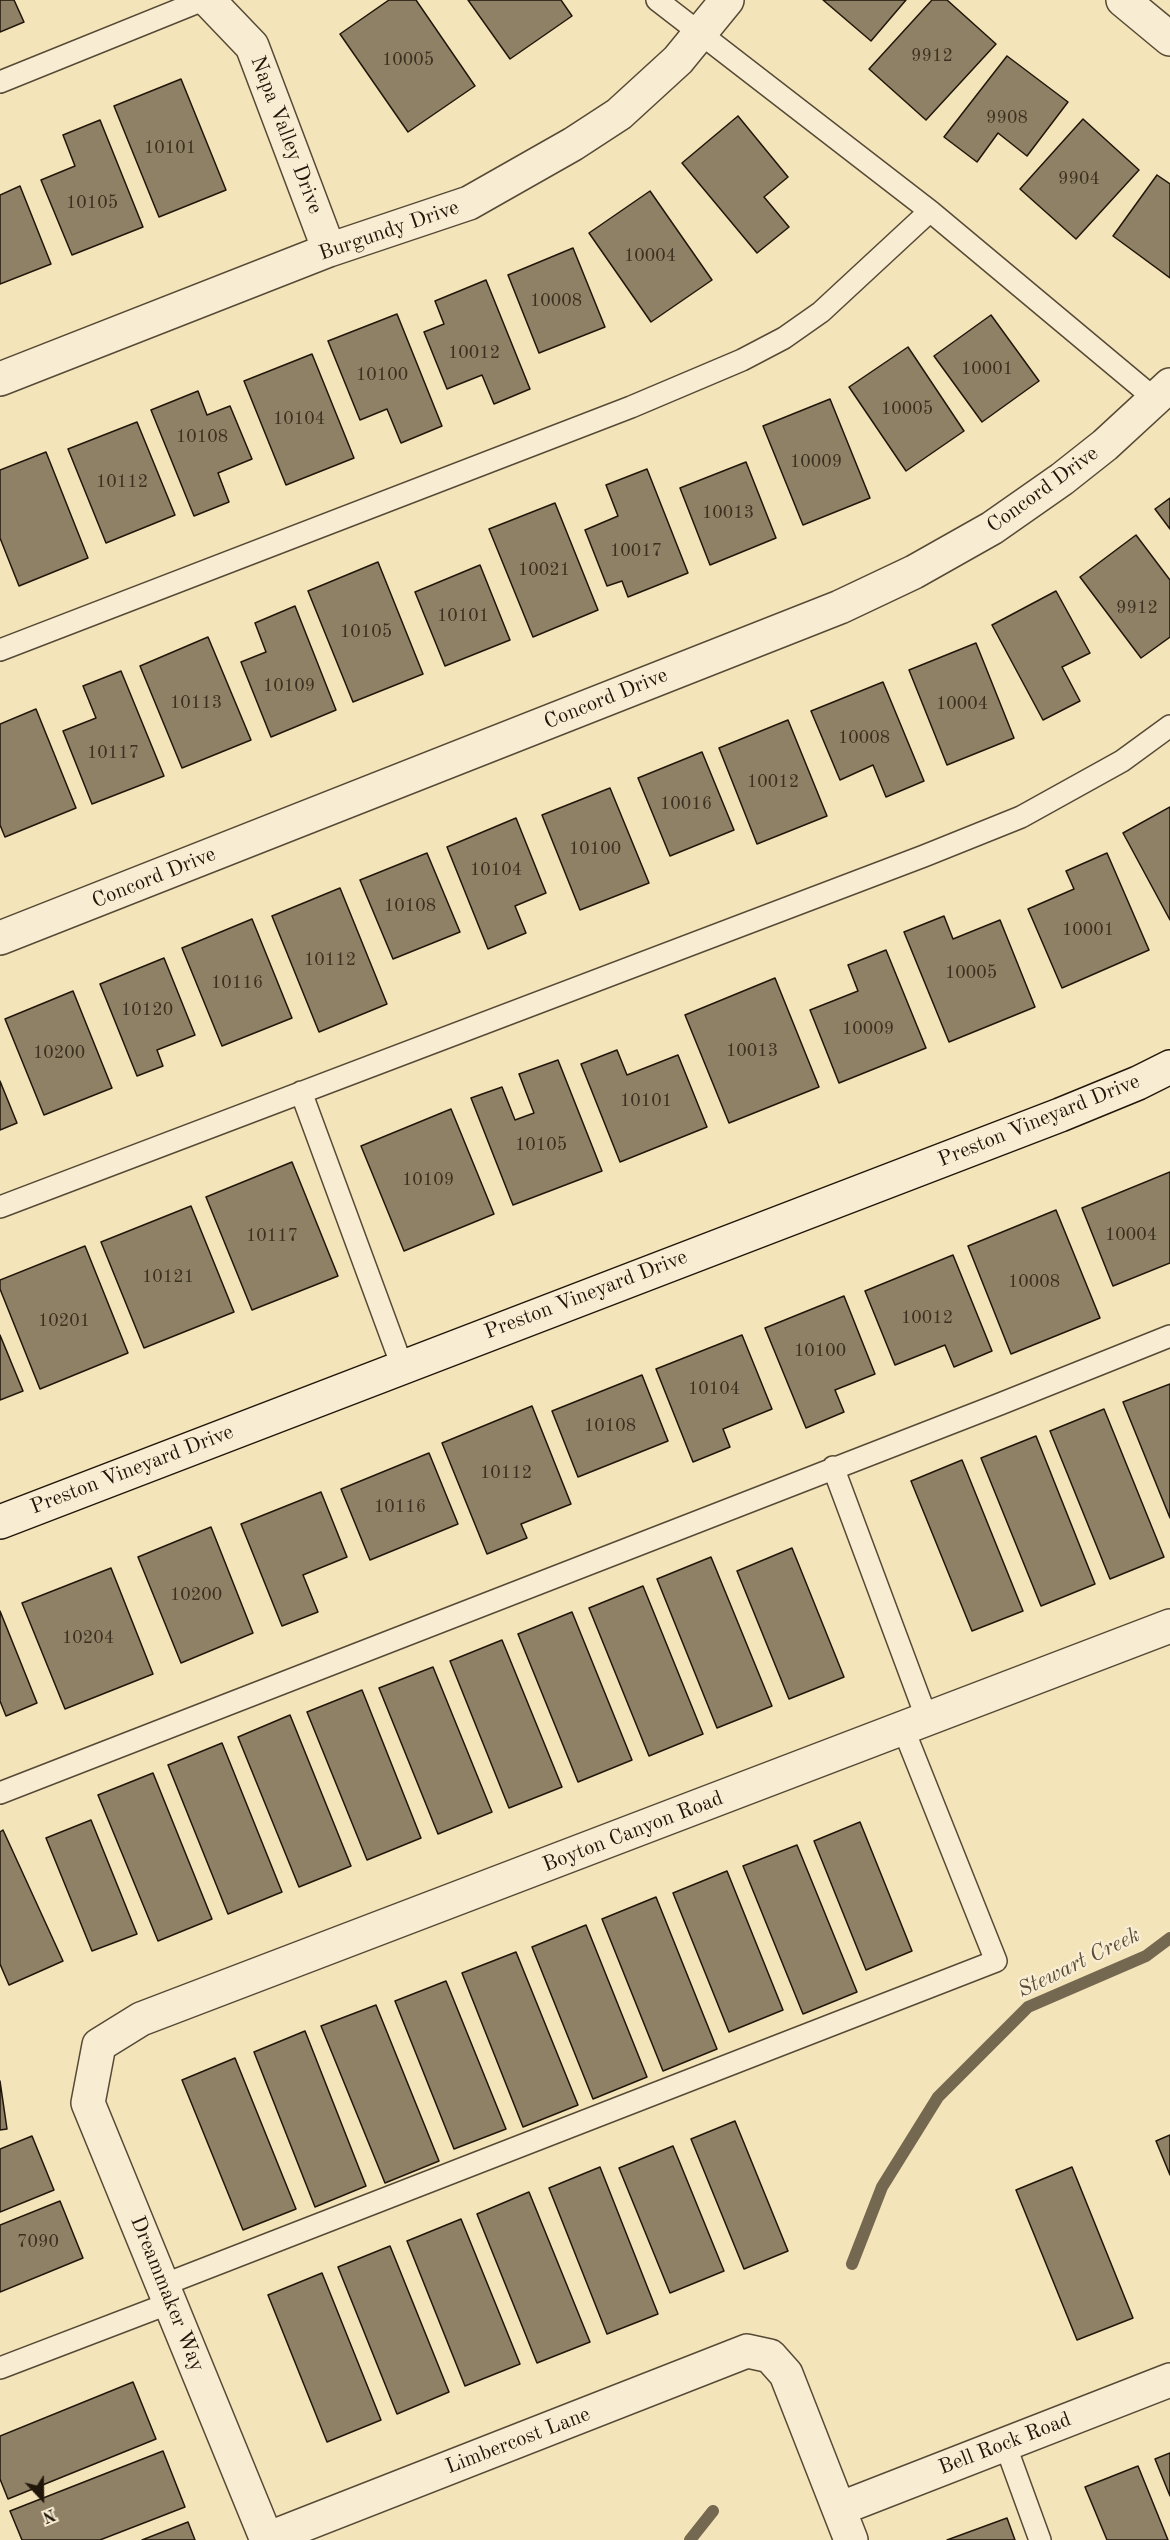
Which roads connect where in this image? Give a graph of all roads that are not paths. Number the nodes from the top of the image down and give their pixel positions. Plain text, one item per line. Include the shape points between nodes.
1 (203, 0) edge
2 (208, 0) edge
3 (657, 0) edge
4 (727, 0) edge
5 (1123, 0) edge
6 (700, 33) junction
7 (1170, 39) edge
8 (0, 82) edge
9 (930, 211) junction
10 (329, 250) junction
11 (0, 379) edge
12 (1162, 392) edge
13 (0, 650) edge
14 (1170, 726) edge
15 (0, 938) edge
16 (1170, 1067) edge
17 (301, 1092) junction
18 (0, 1207) edge
19 (1170, 1336) edge
20 (402, 1366) junction
21 (834, 1467) junction
22 (0, 1521) edge
23 (1170, 1626) edge
24 (915, 1724) junction
25 (0, 1794) edge
26 (99, 2045) joint
27 (167, 2294) junction
28 (0, 2368) edge
29 (1170, 2380) edge
30 (1005, 2444) junction
31 (839, 2509) junction
32 (267, 2540) edge
33 (851, 2540) edge
34 (1040, 2540) edge

1 - 8 lane
2 - 10 street, Napa Valley Drive via 252,46
3 - 6 lane
4 - 6 street, Burgundy Drive
5 - 7 street
6 - 9 lane
6 - 10 street, Burgundy Drive via 678,60 619,114 573,144 470,203
9 - 12 lane
9 - 13 lane via 821,312 784,338 742,360 620,411
10 - 11 street, Burgundy Drive
12 - 15 street, Concord Drive via 1105,445 992,528 914,572 840,607
14 - 17 lane via 1122,761 1021,817
16 - 20 street, Preston Vineyard Drive via 1060,1115
17 - 18 lane
17 - 20 lane
19 - 21 lane
20 - 22 street, Preston Vineyard Drive
21 - 24 lane
21 - 25 lane
23 - 24 street, Boyton Canyon Road
24 - 26 street, Boyton Canyon Road via 141,2019
24 - 27 lane via 996,1961
26 - 27 street, Dreammaker Way via 88,2103
27 - 28 lane
27 - 32 street, Dreammaker Way
29 - 30 street, Bell Rock Road
30 - 31 street, Bell Rock Road
30 - 34 lane
31 - 32 street, Limbercost Lane via 786,2374 770,2356 747,2351
31 - 33 street

